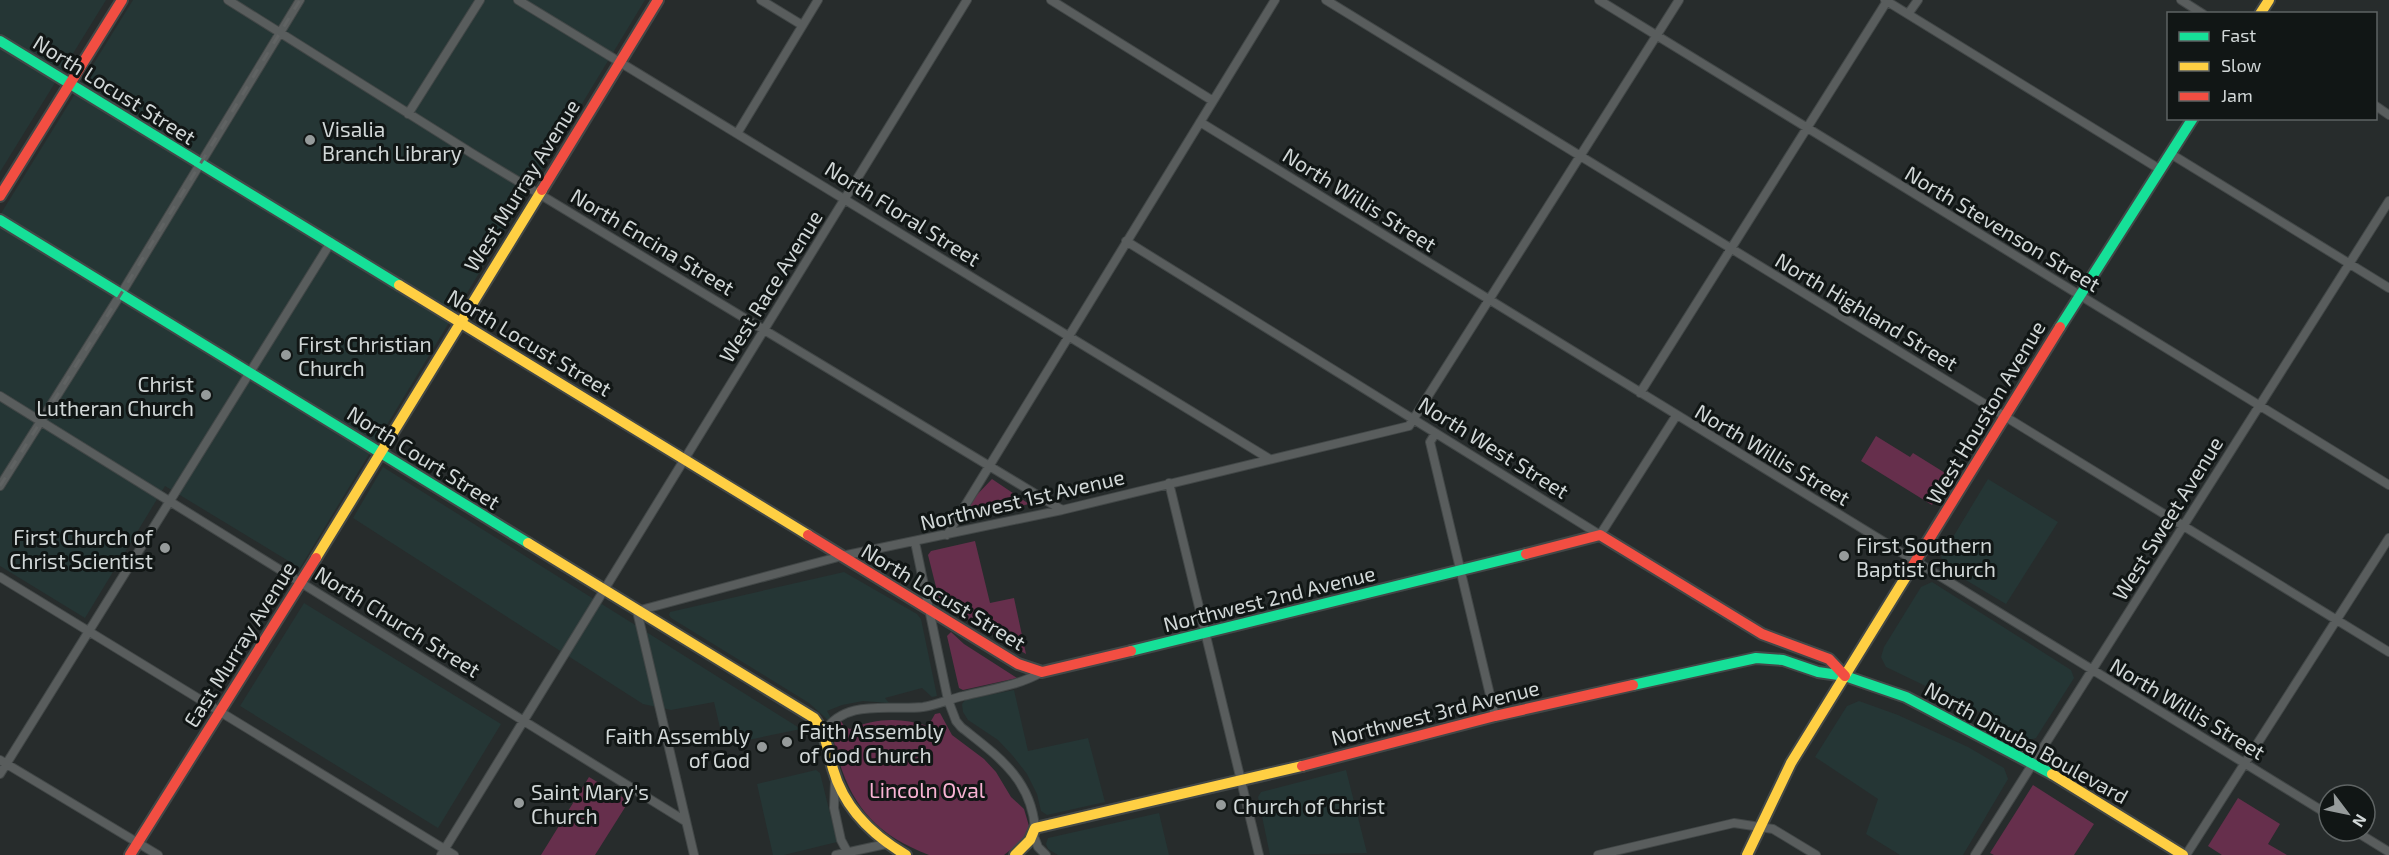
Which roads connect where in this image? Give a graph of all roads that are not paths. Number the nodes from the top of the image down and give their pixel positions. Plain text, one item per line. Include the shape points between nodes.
1 (122, 0) edge
2 (228, 0) edge
3 (300, 0) edge
4 (480, 0) edge
5 (518, 0) edge
6 (658, 0) edge
7 (761, 0) edge
8 (818, 0) edge
9 (967, 0) edge
10 (1051, 0) edge
11 (1275, 0) edge
12 (1326, 0) edge
13 (1599, 0) edge
14 (1679, 0) edge
15 (1917, 0) edge
16 (2181, 0) edge
17 (1886, 1) edge
18 (2200, 12) edge
19 (1908, 14) junction
20 (802, 26) junction
21 (280, 32) junction
22 (1656, 36) junction
23 (0, 41) edge
24 (620, 62) junction
25 (70, 83) junction
26 (1213, 101) junction
27 (408, 114) junction
28 (2192, 120) edge
29 (1200, 122) junction
30 (1807, 129) junction
31 (738, 132) junction
32 (2171, 154) junction
33 (1580, 156) junction
34 (200, 165) junction
35 (2161, 170) junction
36 (539, 194) junction
37 (0, 196) edge
38 (845, 199) junction
39 (2389, 201) edge
40 (0, 220) edge
41 (1126, 241) junction
42 (331, 243) junction
43 (1730, 248) junction
44 (2350, 263) junction
45 (2389, 288) edge
46 (122, 294) junction
47 (2080, 296) junction
48 (1488, 299) junction
49 (459, 321) junction
50 (765, 330) junction
51 (1068, 336) junction
52 (251, 372) junction
53 (1640, 393) junction
54 (0, 396) edge
55 (2260, 405) junction
56 (1676, 416) junction
57 (2005, 416) junction
58 (1413, 420) junction
59 (41, 421) junction
60 (1435, 434) junction
61 (381, 453) junction
62 (1268, 458) junction
63 (685, 459) junction
64 (989, 466) junction
65 (1169, 483) junction
66 (2389, 485) edge
67 (0, 486) edge
68 (170, 502) junction
69 (1062, 510) junction
70 (2183, 527) junction
71 (947, 534) junction
72 (1600, 535) junction
73 (2389, 538) edge
74 (915, 542) junction
75 (842, 556) junction
76 (1916, 562) junction
77 (1461, 571) junction
78 (0, 577) edge
79 (301, 581) junction
80 (604, 591) junction
81 (930, 609) junction
82 (637, 611) junction
83 (2336, 620) junction
84 (89, 630) junction
85 (1206, 634) junction
86 (1762, 634) junction
87 (2389, 652) edge
88 (1756, 658) junction
89 (2092, 670) junction
90 (1042, 672) junction
91 (1845, 676) junction
92 (948, 700) junction
93 (220, 711) junction
94 (1495, 716) junction
95 (524, 721) junction
96 (824, 732) junction
97 (3, 762) edge
98 (2032, 762) junction
99 (2245, 764) junction
100 (0, 774) edge
101 (835, 775) junction
102 (1242, 781) junction
103 (2317, 808) edge
104 (685, 821) junction
105 (1761, 826) junction
106 (1034, 831) junction
107 (138, 842) junction
108 (2374, 843) edge
109 (886, 844) junction
110 (1025, 851) edge
111 (443, 852) edge
112 (2389, 852) edge
113 (849, 854) edge
114 (130, 855) edge
115 (158, 855) edge
116 (454, 855) edge
117 (693, 855) edge
118 (836, 855) edge
119 (906, 855) edge
120 (1015, 855) edge
121 (1046, 855) edge
122 (1259, 855) edge
123 (1598, 855) edge
124 (1747, 855) edge
125 (1816, 855) edge
126 (1975, 855) edge
127 (2185, 855) edge

1 - 25 main road
2 - 21 street, North Encina Street
3 - 21 street
4 - 27 street
5 - 24 street, North Floral Street
6 - 24 main road, West Murray Avenue
7 - 20 street
8 - 20 street
9 - 38 street, West Race Avenue
10 - 26 street
11 - 26 street
12 - 33 street, North Highland Street
13 - 22 street, North Stevenson Street
14 - 22 street
15 - 19 street
16 - 18 street
17 - 19 street
17 - 30 street
19 - 35 street
20 - 31 street
21 - 27 street, North Encina Street
21 - 34 street
22 - 30 street, North Stevenson Street
22 - 33 street
23 - 25 main road, North Locust Street
24 - 31 street, North Floral Street
24 - 36 main road, West Murray Avenue
25 - 34 main road, North Locust Street
25 - 37 main road
26 - 29 street
27 - 36 street, North Encina Street
28 - 32 main road, West Houston Avenue
29 - 41 street
29 - 48 street, North Willis Street
30 - 43 street
30 - 47 street, North Stevenson Street
31 - 38 street, North Floral Street
32 - 35 main road, West Houston Avenue
32 - 44 street
33 - 43 street, North Highland Street
33 - 48 street
34 - 42 main road, North Locust Street
34 - 46 street
35 - 47 main road, West Houston Avenue
36 - 49 main road, West Murray Avenue
36 - 50 street, North Encina Street
38 - 50 street, West Race Avenue
38 - 51 street, North Floral Street
39 - 44 street, West Sweet Avenue
40 - 46 main road, North Court Street
41 - 51 street
41 - 58 street, North West Street
42 - 49 main road, North Locust Street
42 - 52 street
43 - 53 street
43 - 57 street, North Highland Street
44 - 45 street
44 - 55 street, West Sweet Avenue
46 - 52 main road, North Court Street
46 - 59 street
47 - 55 street, North Stevenson Street
47 - 57 main road, West Houston Avenue
48 - 53 street, North Willis Street
48 - 58 street
49 - 61 main road, West Murray Avenue
49 - 63 main road, North Locust Street
50 - 63 street, West Race Avenue
50 - 64 street, North Encina Street
51 - 62 street, North Floral Street
51 - 64 street
52 - 61 main road, North Court Street
52 - 68 street
53 - 56 street, North Willis Street
54 - 59 street, North Church Street
55 - 66 street, North Stevenson Street
55 - 70 street, West Sweet Avenue
56 - 72 street
56 - 76 street, North Willis Street
57 - 70 street, North Highland Street
57 - 76 main road, West Houston Avenue
58 - 60 street, North West Street
58 - 62 street, Northwest 1st Avenue via 1409,426
59 - 67 street
59 - 68 street, North Church Street
60 - 72 street, North West Street
60 - 77 street via 1430,442
61 - 79 main road, East Murray Avenue
61 - 80 main road, North Court Street
62 - 65 street, Northwest 1st Avenue
63 - 75 main road, North Locust Street
63 - 80 street, West Race Avenue
64 - 69 street, North Encina Street
64 - 71 street
65 - 69 street, Northwest 1st Avenue
65 - 85 street
68 - 79 street, North Church Street
68 - 84 street
69 - 71 street, Northwest 1st Avenue
70 - 83 street, North Highland Street
70 - 89 street, West Sweet Avenue
71 - 74 street, Northwest 1st Avenue
72 - 77 main road, Northwest 2nd Avenue
72 - 86 main road, North West Street
73 - 83 street
74 - 75 street, Northwest 1st Avenue
74 - 81 street
75 - 81 main road, North Locust Street
75 - 82 street, Northwest 1st Avenue
76 - 89 street, North Willis Street
76 - 91 main road, West Houston Avenue
77 - 85 main road, Northwest 2nd Avenue
77 - 94 street
78 - 84 street
79 - 93 main road, East Murray Avenue
79 - 95 street, North Church Street
80 - 82 main road, North Court Street
80 - 95 street, West Race Avenue
81 - 90 main road, North Locust Street via 1018,664
81 - 92 street
82 - 96 main road, North Court Street via 802,710
82 - 104 street
83 - 87 street, North Highland Street
83 - 99 street
84 - 93 street
84 - 97 street
85 - 90 main road, Northwest 2nd Avenue
85 - 102 street
86 - 88 main road via 1766,648
86 - 91 main road, North West Street via 1829,659
88 - 91 main road, Northwest 3rd Avenue via 1783,660
88 - 94 main road, Northwest 3rd Avenue
89 - 98 street, West Sweet Avenue
89 - 99 street, North Willis Street
90 - 92 street, Northwest 2nd Avenue via 1027,681
91 - 98 main road, North Dinuba Boulevard via 1906,698
91 - 105 main road, West Houston Avenue via 1788,768
92 - 96 street via 925,707 857,710 837,718
92 - 106 street via 961,728 1010,768 1030,803
93 - 107 main road, East Murray Avenue
93 - 111 street
94 - 102 main road, Northwest 3rd Avenue
95 - 104 street, North Church Street
95 - 111 street, West Race Avenue
96 - 101 main road
97 - 100 street
97 - 107 street
98 - 126 street, West Sweet Avenue
98 - 127 main road, North Dinuba Boulevard
99 - 103 street, North Willis Street
99 - 127 street
101 - 109 main road via 855,813
101 - 113 street via 834,808 841,840
102 - 106 main road, Northwest 3rd Avenue
102 - 122 street
104 - 117 street
105 - 123 street via 1734,823
105 - 124 main road, West Houston Avenue
105 - 125 street via 1779,832
106 - 110 main road
106 - 121 street via 1038,847
107 - 114 main road, East Murray Avenue
107 - 115 street
108 - 112 street
109 - 113 street
109 - 119 main road
110 - 120 main road
111 - 116 street
113 - 118 street

